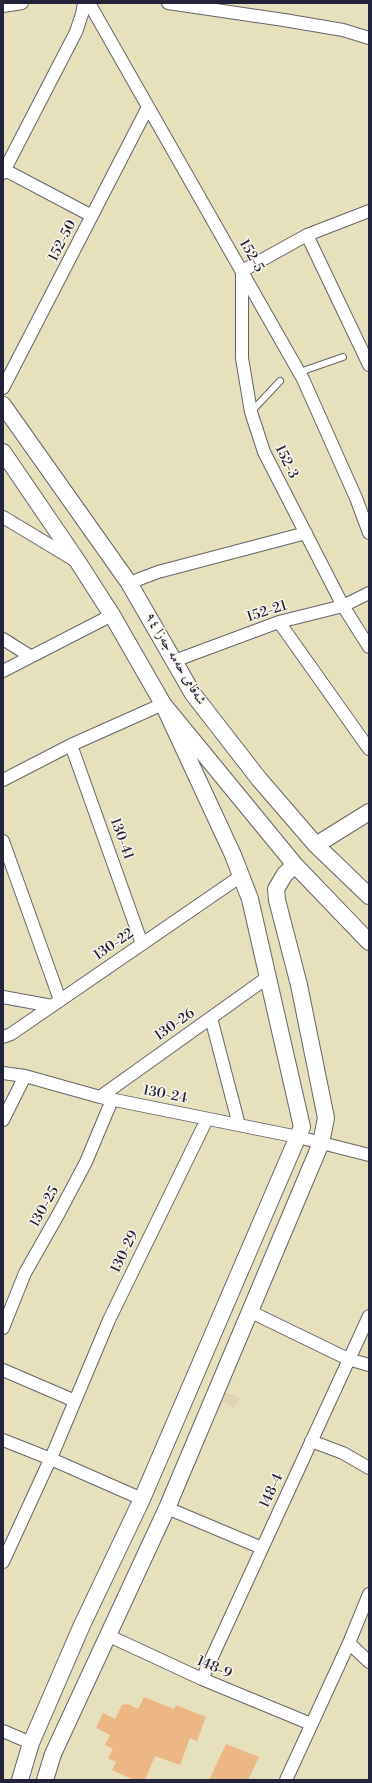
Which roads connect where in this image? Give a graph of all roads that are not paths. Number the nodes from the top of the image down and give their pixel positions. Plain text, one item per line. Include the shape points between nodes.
1 (22, 3) edge
2 (84, 3) edge
3 (89, 3) edge
4 (168, 3) edge
5 (3, 6) edge
6 (369, 38) edge
7 (148, 107) junction
8 (4, 170) edge
9 (368, 214) edge
10 (92, 216) junction
11 (307, 235) junction
12 (242, 271) junction
13 (343, 357) dead end
14 (369, 365) edge
15 (300, 372) junction
16 (280, 381) dead end
17 (3, 388) edge
18 (3, 405) edge
19 (251, 412) junction
20 (3, 452) edge
21 (3, 517) edge
22 (306, 533) junction
23 (369, 533) edge
24 (78, 562) junction
25 (129, 583) junction
26 (369, 593) edge
27 (343, 606) junction
28 (112, 615) junction
29 (279, 622) junction
30 (3, 639) edge
31 (369, 647) edge
32 (30, 656) junction
33 (174, 661) junction
34 (3, 671) edge
35 (163, 704) junction
36 (71, 745) junction
37 (369, 749) edge
38 (3, 780) edge
39 (369, 812) edge
40 (3, 841) edge
41 (316, 845) junction
42 (295, 865) junction
43 (241, 876) junction
44 (369, 896) edge
45 (369, 942) edge
46 (142, 944) junction
47 (268, 977) junction
48 (3, 998) edge
49 (56, 1003) junction
50 (211, 1018) junction
51 (3, 1037) edge
52 (3, 1073) edge
53 (25, 1076) junction
54 (100, 1097) junction
55 (112, 1100) junction
56 (207, 1119) junction
57 (3, 1120) edge
58 (239, 1126) junction
59 (298, 1137) junction
60 (321, 1143) junction
61 (369, 1155) edge
62 (249, 1311) junction
63 (369, 1317) edge
64 (3, 1328) edge
65 (348, 1359) junction
66 (369, 1365) edge
67 (3, 1370) edge
68 (75, 1401) junction
69 (3, 1440) edge
70 (311, 1441) junction
71 (51, 1459) junction
72 (369, 1468) edge
73 (142, 1499) junction
74 (167, 1508) junction
75 (262, 1548) junction
76 (3, 1562) edge
77 (369, 1594) edge
78 (107, 1635) junction
79 (349, 1643) junction
80 (369, 1662) edge
81 (202, 1679) junction
82 (311, 1724) junction
83 (3, 1731) edge
84 (31, 1743) junction
85 (20, 1780) edge
86 (45, 1780) edge
87 (286, 1780) edge

1 - 5 street
2 - 8 street via 76,32
3 - 7 street, 152-5
4 - 6 street via 343,30
7 - 10 street, 152-50
7 - 12 street, 152-5
8 - 10 street
9 - 11 street
10 - 17 street, 152-50
11 - 12 street
11 - 14 street
12 - 15 street, 152-5
12 - 19 street, 152-3 via 242,358
13 - 15 lane
15 - 23 street, 152-5
16 - 19 lane
18 - 25 street, شەقامی حەمە جەزا ٩٤
19 - 22 street, 152-3 via 264,452
20 - 24 street
21 - 24 street
22 - 25 street via 158,572
22 - 27 street, 152-3
24 - 28 street
25 - 33 street, شەقامی حەمە جەزا ٩٤
26 - 27 street, 152-21
27 - 29 street, 152-21
27 - 31 street, 152-3
28 - 32 street
28 - 35 street
29 - 33 street, 152-21
29 - 37 street
30 - 32 street
32 - 34 street
33 - 41 street, شەقامی حەمە جەزا ٩٤ via 193,694 259,780
35 - 36 street
35 - 42 street
35 - 43 street
36 - 38 street
36 - 46 street, 130-41
39 - 41 street
40 - 49 street
41 - 44 street, شەقامی حەمە جەزا ٩٤
42 - 45 street
42 - 60 street via 285,874 276,889 277,900 299,984 326,1118
43 - 46 street, 130-22
43 - 47 street via 250,898
46 - 49 street, 130-22
47 - 50 street, 130-26
47 - 59 street via 302,1127
48 - 49 street
49 - 51 street, 130-22
50 - 54 street, 130-26
50 - 58 street
52 - 53 street, 130-24
53 - 54 street, 130-24
53 - 57 street
54 - 55 street, 130-24
55 - 56 street, 130-24
55 - 64 street, 130-25 via 86,1162 25,1272
56 - 58 street, 130-24
56 - 68 street, 130-29 via 109,1320
58 - 59 street, 130-24
59 - 60 street, 130-24
59 - 73 street
60 - 61 street, 130-24
60 - 62 street
62 - 65 street
62 - 74 street
63 - 65 street, 148-4
65 - 66 street
65 - 70 street, 148-4
67 - 68 street
68 - 71 street, 130-29
69 - 71 street
70 - 72 street via 343,1453
70 - 75 street, 148-4
71 - 73 street
71 - 76 street, 130-29
73 - 84 street via 82,1625
74 - 75 street
74 - 78 street
75 - 81 street, 148-4
77 - 79 street
78 - 81 street, 148-9
78 - 86 street via 53,1754
79 - 80 street
79 - 82 street
81 - 82 street, 148-9
82 - 87 street
83 - 84 street
84 - 85 street

